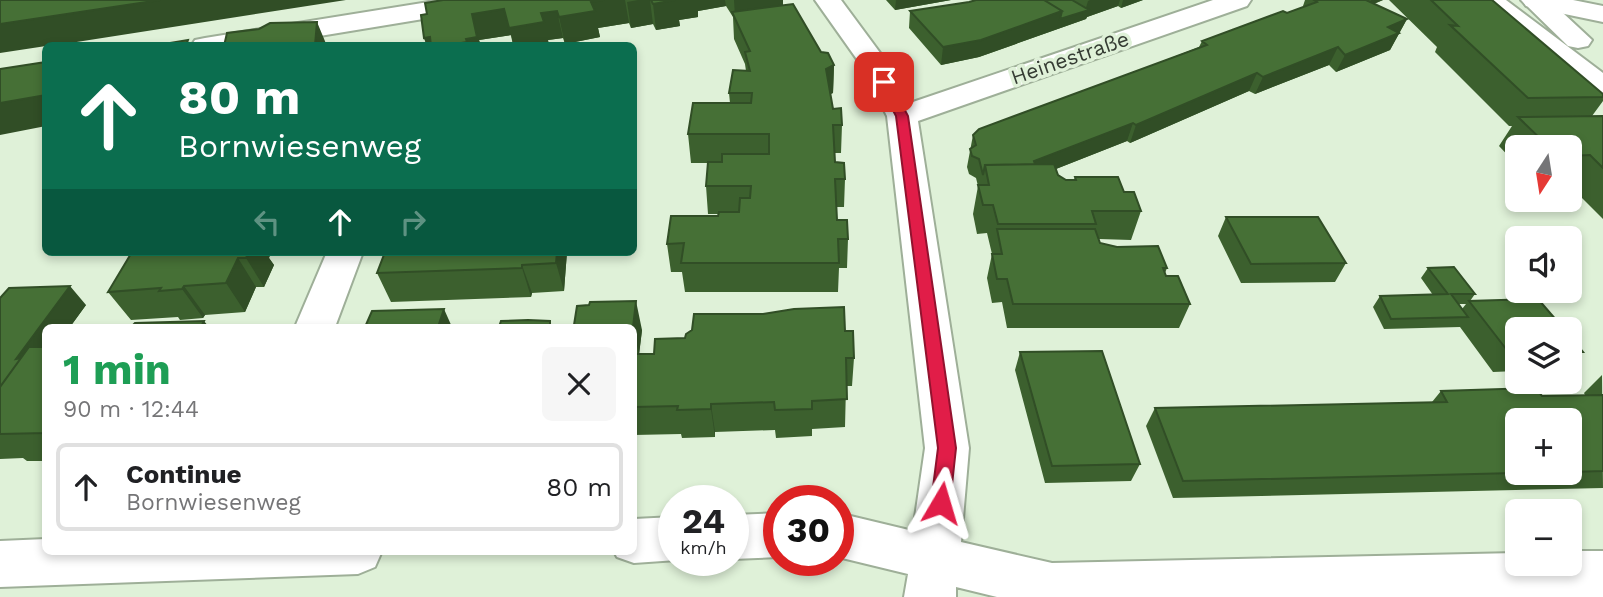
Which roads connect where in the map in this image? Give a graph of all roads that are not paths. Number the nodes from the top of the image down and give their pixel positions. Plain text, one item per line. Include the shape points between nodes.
1 (490, 0) edge
2 (828, 0) edge
3 (1238, 0) edge
4 (1490, 0) edge
5 (1535, 0) edge
6 (1573, 0) edge
7 (1603, 13) edge
8 (380, 18) junction
9 (230, 42) edge
10 (380, 42) edge
11 (1603, 62) edge
12 (1603, 87) edge
13 (902, 116) junction
14 (343, 256) edge
15 (316, 324) edge
16 (658, 540) edge
17 (637, 541) edge
18 (854, 542) edge
19 (200, 555) edge
20 (0, 564) edge
21 (1603, 574) edge
22 (932, 577) edge

1 - 8 street
2 - 13 street via 875,65
3 - 13 street, Heinestraße
4 - 12 street
5 - 7 street
5 - 11 street
6 - 7 street
8 - 9 street
8 - 10 street
13 - 22 street via 947,448
14 - 15 street
16 - 17 street
18 - 22 street
19 - 20 street
21 - 22 street via 1052,587

